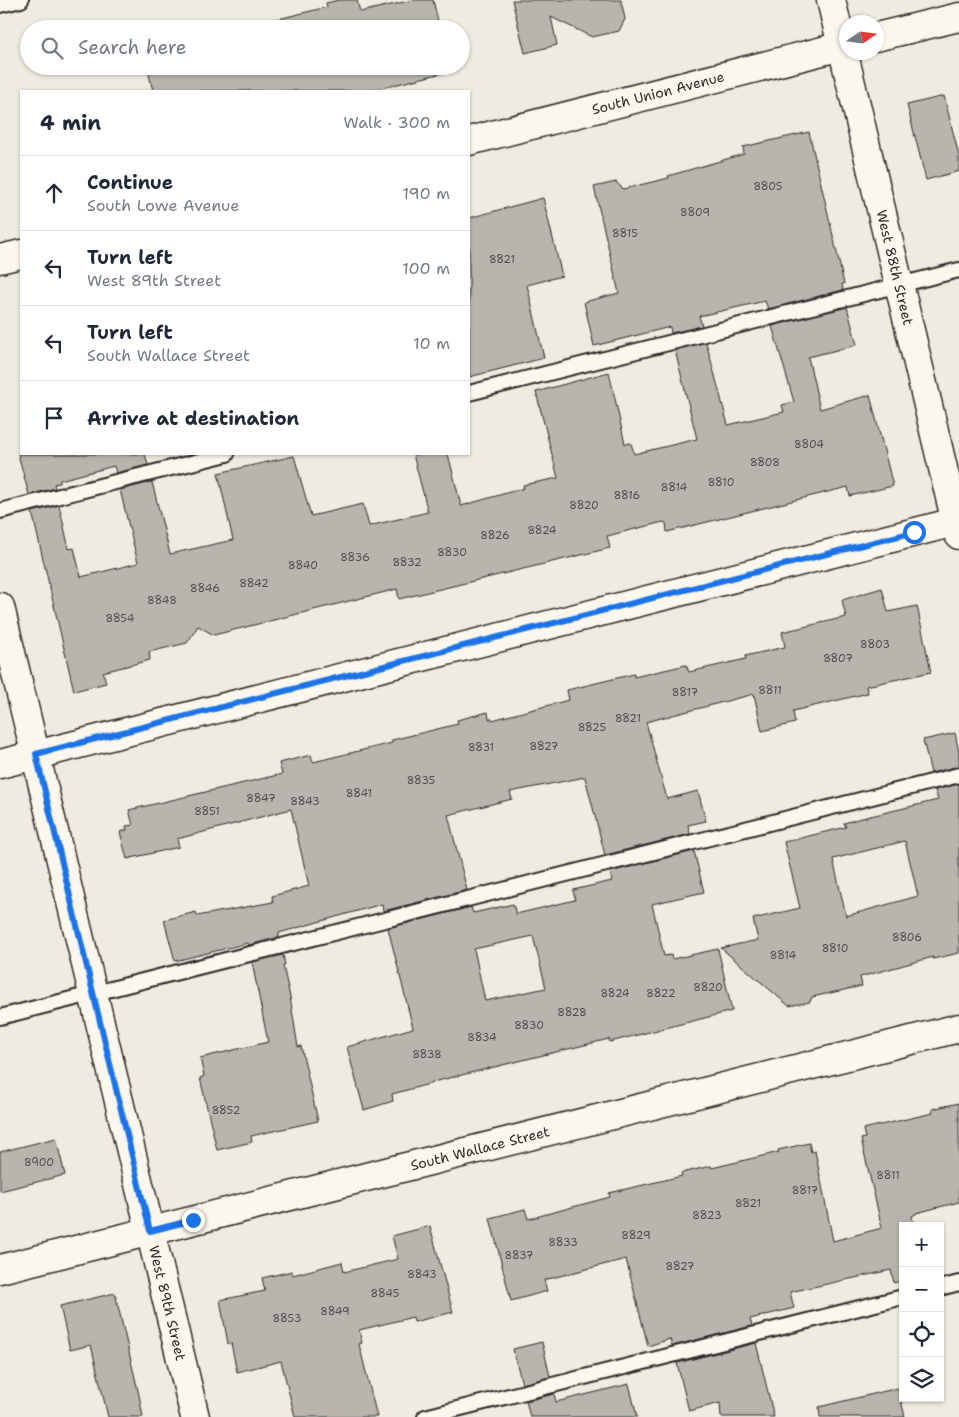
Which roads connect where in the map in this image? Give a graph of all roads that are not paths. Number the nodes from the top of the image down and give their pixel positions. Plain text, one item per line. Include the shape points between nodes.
1 (21, 0) edge
2 (831, 0) edge
3 (0, 5) edge
4 (959, 17) edge
5 (839, 28) edge
6 (884, 36) edge
7 (839, 47) edge
8 (847, 60) edge
9 (470, 140) edge
10 (20, 254) edge
11 (0, 259) edge
12 (959, 270) edge
13 (900, 286) junction
14 (470, 393) edge
15 (223, 455) edge
16 (0, 510) edge
17 (958, 526) edge
18 (0, 607) edge
19 (36, 754) junction
20 (0, 764) edge
21 (959, 775) edge
22 (93, 994) junction
23 (0, 1017) edge
24 (959, 1028) edge
25 (150, 1231) junction
26 (0, 1269) edge
27 (959, 1283) edge
28 (944, 1287) edge
29 (899, 1298) edge
30 (195, 1417) edge
31 (425, 1417) edge

1 - 3 lane
2 - 5 street, West 88th Street
4 - 6 street
7 - 9 street, South Union Avenue
8 - 13 street, West 88th Street
10 - 11 street
12 - 13 lane
13 - 14 lane
13 - 17 street, West 88th Street
15 - 16 lane
17 - 19 street
18 - 19 street, West 89th Street
19 - 20 street
19 - 22 street, West 89th Street
21 - 22 lane
22 - 23 lane
22 - 25 street, West 89th Street
24 - 25 street, South Wallace Street
25 - 26 street, South Wallace Street
25 - 30 street, West 89th Street
27 - 28 lane
29 - 31 lane

